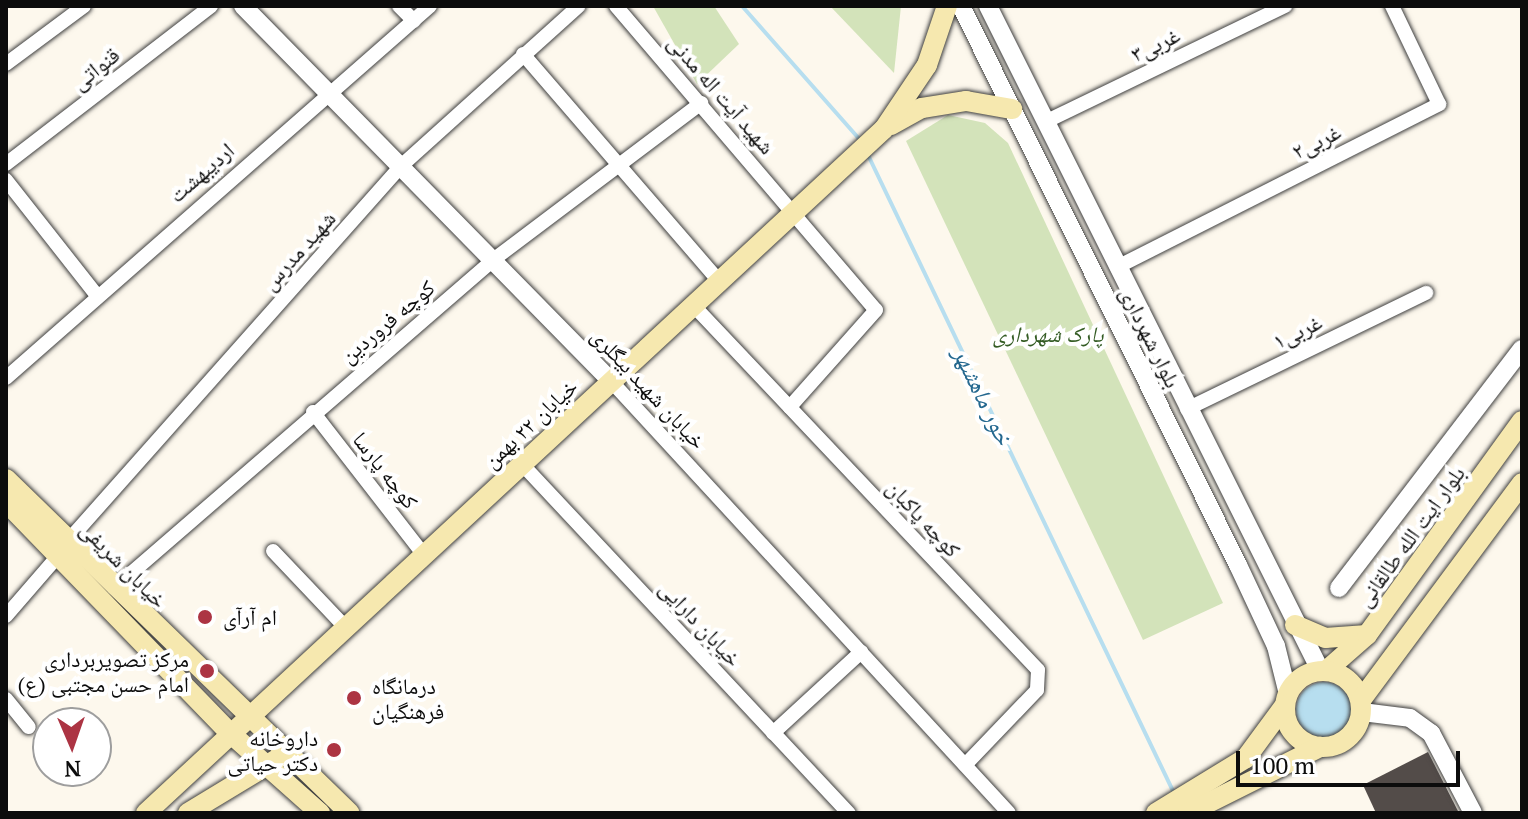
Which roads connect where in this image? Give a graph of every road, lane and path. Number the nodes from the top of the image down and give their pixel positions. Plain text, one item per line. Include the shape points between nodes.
1 (84, 6) edge
2 (211, 6) edge
3 (243, 6) edge
4 (399, 6) edge
5 (430, 6) edge
6 (579, 6) edge
7 (616, 6) edge
8 (947, 6) edge
9 (961, 6) edge
10 (988, 6) edge
11 (1285, 6) edge
12 (1392, 6) edge
13 (414, 21) junction
14 (523, 54) junction
15 (8, 59) edge
16 (327, 92) junction
17 (701, 103) junction
18 (1012, 109) junction
19 (1045, 122) junction
20 (884, 129) junction
21 (616, 162) junction
22 (6, 164) edge
23 (401, 166) junction
24 (6, 180) edge
25 (795, 212) junction
26 (493, 260) junction
27 (1117, 267) junction
28 (719, 281) junction
29 (95, 293) junction
30 (1426, 293) dead end
31 (693, 305) junction
32 (1522, 349) edge
33 (6, 378) edge
34 (611, 381) junction
35 (790, 407) junction
36 (1187, 409) junction
37 (313, 412) junction
38 (1522, 421) edge
39 (521, 463) junction
40 (6, 479) edge
41 (1522, 483) edge
42 (6, 502) edge
43 (63, 549) junction
44 (273, 551) dead end
45 (424, 555) junction
46 (1259, 555) junction
47 (1238, 565) junction
48 (114, 588) junction
49 (1339, 588) dead end
50 (6, 616) edge
51 (1295, 625) junction
52 (346, 628) junction
53 (1367, 635) junction
54 (861, 652) junction
55 (1324, 670) junction
56 (6, 699) edge
57 (1286, 700) junction
58 (1362, 706) junction
59 (248, 721) junction
60 (29, 727) dead end
61 (229, 732) junction
62 (773, 733) junction
63 (1320, 747) junction
64 (276, 760) junction
65 (965, 765) junction
66 (1208, 792) junction
67 (146, 813) edge
68 (188, 813) edge
69 (320, 813) edge
70 (349, 813) edge
71 (849, 813) edge
72 (1009, 813) edge
73 (1156, 813) edge
74 (1188, 813) edge
75 (1473, 813) edge

1 - 15 street
2 - 22 street, قنواتی
3 - 16 street, خیابان شهید بیگلری
4 - 13 street
5 - 13 street, اردیبهشت
6 - 14 street, شهید مدرس
7 - 17 street, شهید آیت اله مدنی
8 - 20 main road via 927,65
9 - 18 street, بلوار شهرداری
10 - 19 street, بلوار شهرداری
11 - 19 street, ۳غربی
12 - 27 street, ۲غربی via 1439,104
13 - 16 street, اردیبهشت
14 - 21 street
14 - 23 street, شهید مدرس
16 - 23 street, خیابان شهید بیگلری
16 - 29 street, اردیبهشت
17 - 21 street, کوچه فروردین
17 - 25 street, شهید آیت اله مدنی
18 - 20 main road via 951,103 922,108
18 - 47 street, بلوار شهرداری
19 - 27 street, بلوار شهرداری
20 - 25 main road, خیابان ۲۲ بهمن
21 - 26 street, کوچه فروردین
21 - 28 street
23 - 26 street, خیابان شهید بیگلری
23 - 43 street, شهید مدرس
24 - 29 street
25 - 28 main road, خیابان ۲۲ بهمن
25 - 35 street, شهید آیت اله مدنی via 876,310
26 - 34 street, خیابان شهید بیگلری
26 - 37 street, کوچه فروردین
27 - 36 street, بلوار شهرداری
28 - 31 main road, خیابان ۲۲ بهمن
29 - 33 street, اردیبهشت
30 - 36 street, ۱غربی
31 - 34 main road, خیابان ۲۲ بهمن
31 - 35 street, کوچه پاکبان
32 - 49 street
34 - 39 main road, خیابان ۲۲ بهمن
34 - 54 street, خیابان شهید بیگلری
35 - 65 street, کوچه پاکبان via 1038,670 1037,690
36 - 46 street, بلوار شهرداری
37 - 45 street, کوچه پارسا
37 - 48 street, کوچه فروردین
38 - 53 main road, بلوار ایت الله طالقانی
39 - 45 main road, خیابان ۲۲ بهمن
39 - 62 street, خیابان دارایی
40 - 43 main road, خیابان شریفی
41 - 58 main road
42 - 43 main road, خیابان شریفی
43 - 48 main road, خیابان شریفی
43 - 50 street, شهید مدرس
43 - 61 main road, خیابان شریفی
44 - 52 street
45 - 52 main road, خیابان ۲۲ بهمن
46 - 47 street
46 - 51 street, بلوار شهرداری
47 - 57 street, بلوار شهرداری via 1276,646
48 - 59 main road, خیابان شریفی
51 - 53 main road via 1325,638
51 - 55 street, بلوار شهرداری
52 - 59 main road, خیابان ۲۲ بهمن
53 - 55 main road, بلوار ایت الله طالقانی
54 - 62 street
54 - 65 street, خیابان شهید بیگلری
55 - 57 main road
55 - 58 main road via 1349,679
56 - 60 street
57 - 63 main road via 1290,729
57 - 66 main road via 1246,758
58 - 63 main road via 1353,734
58 - 75 street via 1410,718 1431,733
59 - 61 main road, خیابان ۲۲ بهمن
59 - 64 main road, خیابان شریفی
61 - 64 main road, خیابان شریفی
61 - 67 main road, خیابان ۲۲ بهمن
62 - 71 street, خیابان دارایی
63 - 66 main road
64 - 68 main road
64 - 69 main road, خیابان شریفی
64 - 70 main road, خیابان شریفی
65 - 72 street, خیابان شهید بیگلری
66 - 73 main road
66 - 74 main road

